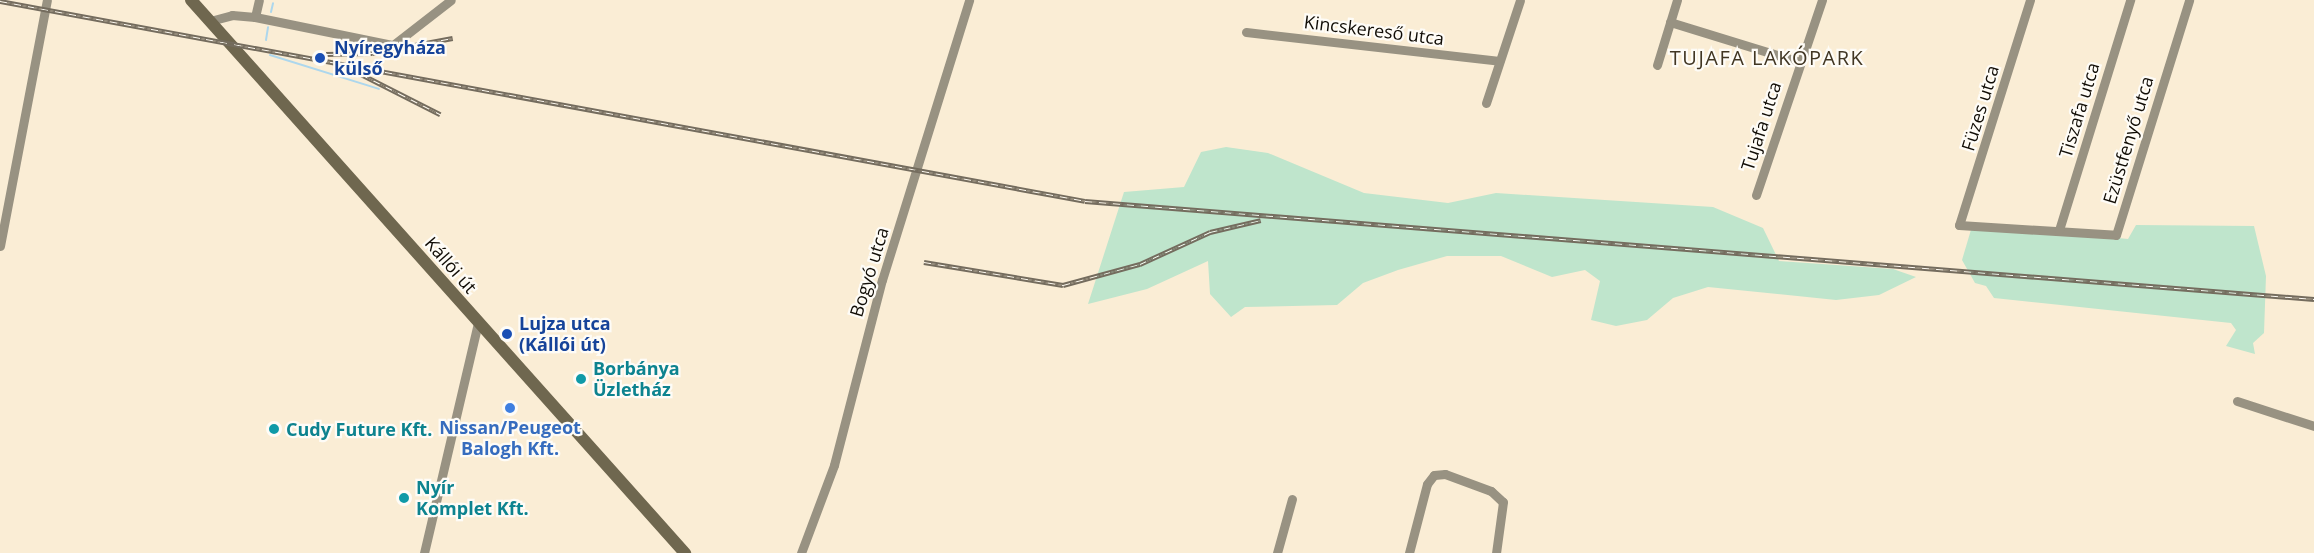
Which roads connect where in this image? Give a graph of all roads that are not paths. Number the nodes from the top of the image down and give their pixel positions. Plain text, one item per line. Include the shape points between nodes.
1 (191, 0) edge
2 (259, 0) edge
3 (451, 0) edge
4 (969, 0) edge
5 (1520, 0) edge
6 (1677, 0) edge
7 (1822, 0) edge
8 (2030, 0) edge
9 (2130, 0) edge
10 (2189, 0) edge
11 (46, 2) edge
12 (255, 17) junction
13 (210, 21) junction
14 (1670, 22) junction
15 (1246, 32) dead end
16 (1499, 61) junction
17 (1800, 62) junction
18 (1656, 65) dead end
19 (1486, 103) dead end
20 (1756, 195) dead end
21 (1959, 225) junction
22 (2059, 230) junction
23 (1956, 235) dead end
24 (0, 246) edge
25 (478, 323) junction
26 (2237, 401) dead end
27 (2314, 426) edge
28 (1292, 499) dead end
29 (424, 553) edge
30 (685, 553) edge
31 (801, 553) edge
32 (1277, 553) edge
33 (1409, 553) edge
34 (1496, 553) edge

1 - 13 main road, Kállói út
2 - 12 street
3 - 12 street via 393,45
4 - 31 street, Bogyó utca via 882,280 834,465
5 - 16 street
6 - 14 street
7 - 17 street, Tujafa utca
8 - 21 street, Füzes utca
9 - 22 street, Tiszafa utca
10 - 22 street, Ezüstfenyő utca via 2116,235
11 - 24 street
12 - 13 street via 232,15
13 - 25 main road, Kállói út
14 - 17 street
14 - 18 street
15 - 16 street, Kincskereső utca
16 - 19 street
17 - 20 street, Tujafa utca
21 - 22 street
21 - 23 street, Füzes utca
25 - 29 street
25 - 30 main road, Kállói út
26 - 27 street
28 - 32 street
33 - 34 street via 1427,484 1434,475 1445,474 1491,491 1503,502 1505,518

